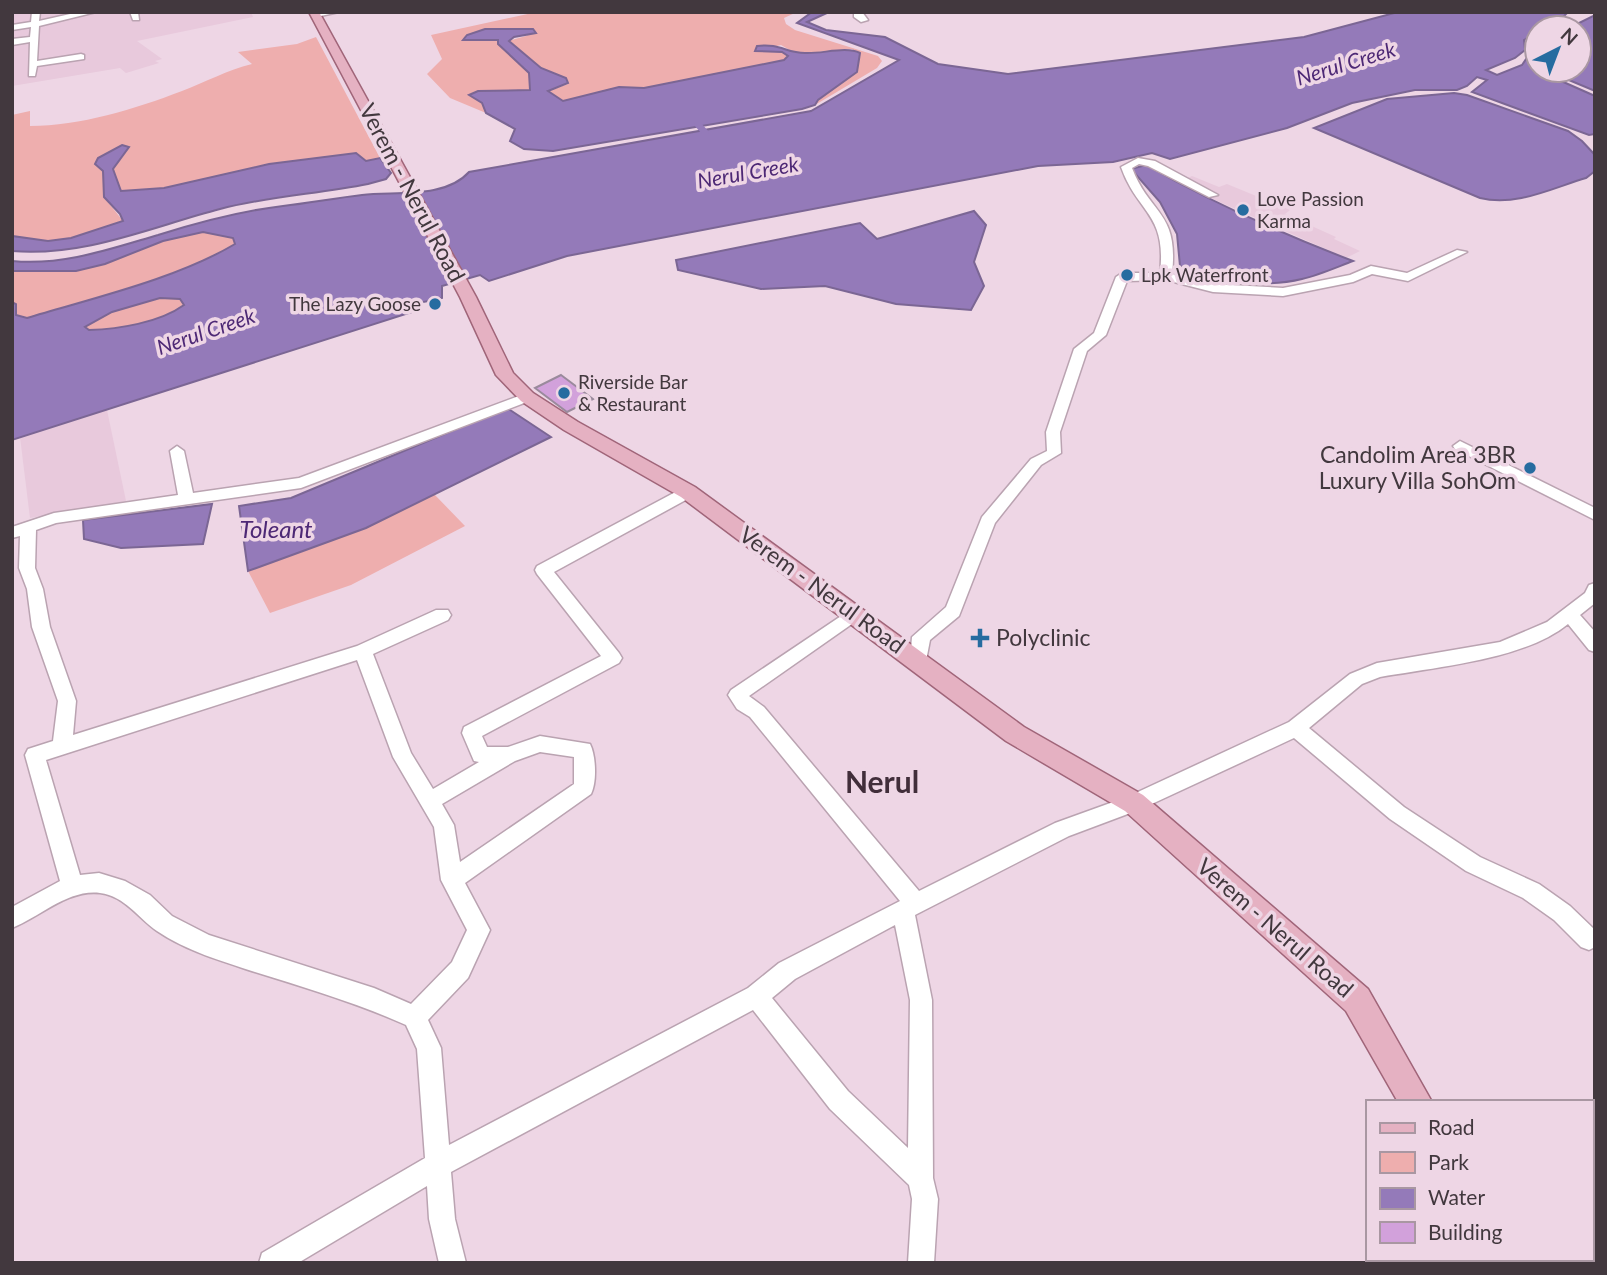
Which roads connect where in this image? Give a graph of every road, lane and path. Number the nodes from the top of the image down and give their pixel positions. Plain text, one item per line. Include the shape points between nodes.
1 (36, 12) edge
2 (92, 12) edge
3 (335, 12) edge
4 (315, 14) edge
5 (35, 24) junction
6 (12, 28) edge
7 (32, 39) junction
8 (12, 42) edge
9 (81, 57) dead end
10 (1213, 195) dead end
11 (1461, 252) dead end
12 (1166, 276) junction
13 (527, 397) junction
14 (1460, 446) dead end
15 (177, 451) dead end
16 (688, 492) junction
17 (186, 499) junction
18 (1595, 514) edge
19 (20, 530) edge
20 (1595, 589) edge
21 (1569, 613) junction
22 (853, 614) junction
23 (442, 615) dead end
24 (1595, 645) edge
25 (363, 651) junction
26 (919, 661) junction
27 (1296, 728) junction
28 (62, 746) junction
29 (508, 755) junction
30 (429, 801) junction
31 (1133, 803) junction
32 (452, 880) junction
33 (72, 886) junction
34 (910, 907) junction
35 (12, 918) edge
36 (1589, 939) dead end
37 (756, 996) junction
38 (414, 1017) junction
39 (1415, 1100) edge
40 (438, 1165) junction
41 (920, 1178) junction
42 (272, 1263) edge
43 (453, 1263) edge
44 (920, 1263) edge

1 - 5 street
2 - 5 street
3 - 4 street
4 - 13 main road, Verem - Nerul Road via 468,297 505,375
5 - 6 street
5 - 7 street
7 - 8 street
7 - 9 street via 32,69
10 - 12 street via 1151,163 1138,161 1126,167 1162,218 1170,246
11 - 12 street via 1408,277 1371,270 1283,292 1213,288
12 - 26 street via 1122,277 1100,335 1081,349 1053,432 1054,453 1036,462 989,521 953,611 921,637
13 - 16 main road, Verem - Nerul Road
13 - 17 street via 301,483
14 - 18 street
15 - 17 street
16 - 22 main road, Verem - Nerul Road
16 - 29 street via 543,570 613,658 471,733 481,755
17 - 19 street via 54,518
19 - 28 street via 41,627 67,701
20 - 21 street
21 - 24 street
21 - 27 street via 1553,627 1502,648 1377,670 1356,679
22 - 26 main road, Verem - Nerul Road
22 - 34 street via 737,695 757,712
23 - 25 street
25 - 28 street
25 - 30 street via 403,757
26 - 31 main road, Verem - Nerul Road via 1015,734
27 - 31 street
27 - 36 street via 1397,813 1473,864 1531,891
28 - 33 street via 35,755
29 - 30 street
29 - 32 street via 540,744 583,750 584,788
30 - 32 street via 444,825
31 - 34 street via 1062,829
31 - 39 main road, Verem - Nerul Road via 1357,1000
32 - 38 street via 479,930 460,970
33 - 35 street
33 - 38 street via 99,883 117,888 142,902 164,923 204,944 374,999
34 - 37 street via 787,971
34 - 41 street via 921,1000
37 - 40 street
37 - 41 street via 839,1100
38 - 40 street via 429,1048
40 - 42 street
40 - 43 street via 442,1219
41 - 44 street via 925,1199

